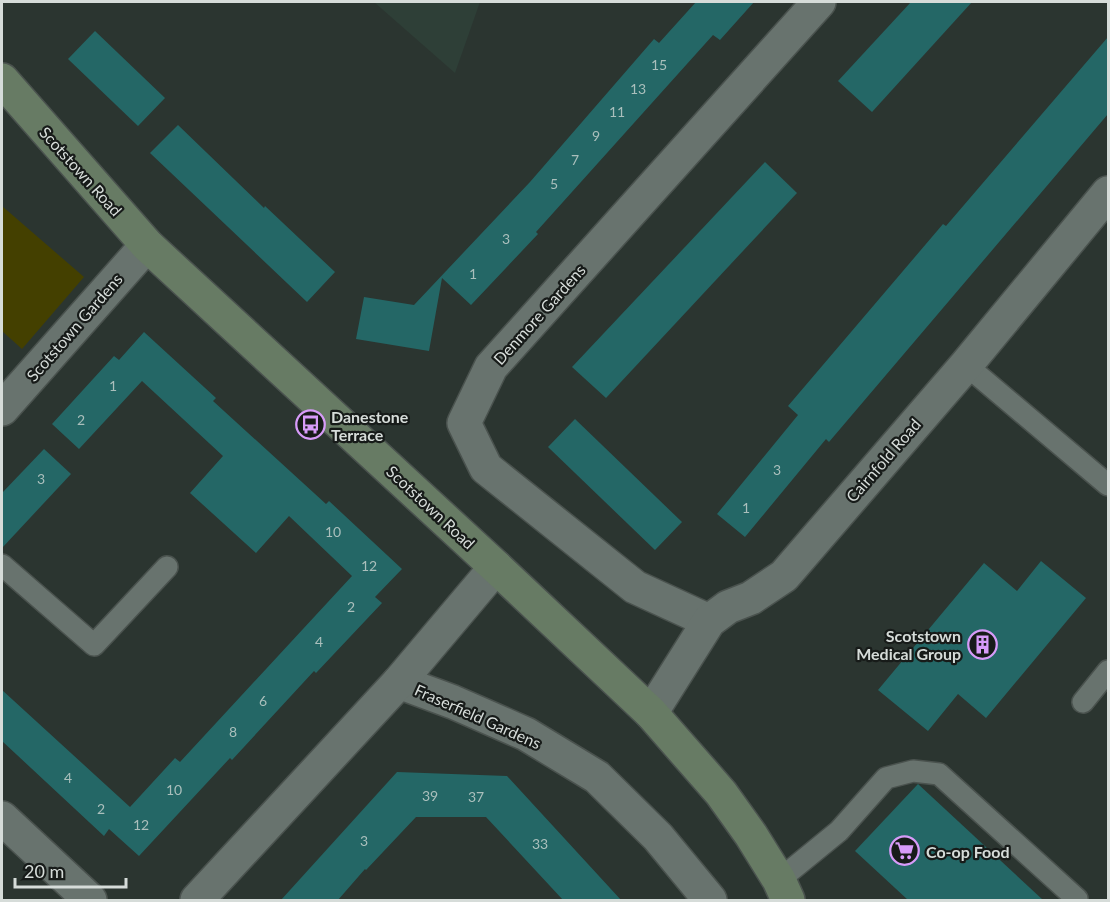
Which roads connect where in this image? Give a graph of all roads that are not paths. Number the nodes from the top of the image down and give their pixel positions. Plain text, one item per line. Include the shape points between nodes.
1 (819, 2) edge
2 (2, 80) edge
3 (1108, 193) edge
4 (147, 245) junction
5 (966, 365) junction
6 (2, 410) edge
7 (1108, 485) edge
8 (2, 565) edge
9 (167, 567) dead end
10 (496, 567) junction
11 (709, 621) junction
12 (1108, 671) edge
13 (399, 682) junction
14 (1083, 702) dead end
15 (651, 713) junction
16 (2, 818) edge
17 (784, 890) edge
18 (1077, 899) dead end
19 (90, 900) edge
20 (197, 900) edge
21 (710, 900) edge

1 - 11 street, Denmore Gardens via 491,367 464,423 486,468 635,587
2 - 4 street, Scotstown Road
3 - 5 street, Cairnfold Road
4 - 6 street, Scotstown Gardens
4 - 10 street, Scotstown Road
5 - 7 lane
5 - 11 street, Cairnfold Road via 784,576
8 - 9 lane via 94,645
10 - 13 street
10 - 15 street, Scotstown Road
11 - 15 street, Cairnfold Road
12 - 14 lane
13 - 20 street
13 - 21 street, Fraserfield Gardens via 526,734 597,777 658,837
15 - 17 street, Scotstown Road via 721,793
16 - 19 street
17 - 18 lane via 886,778 913,771 939,774

